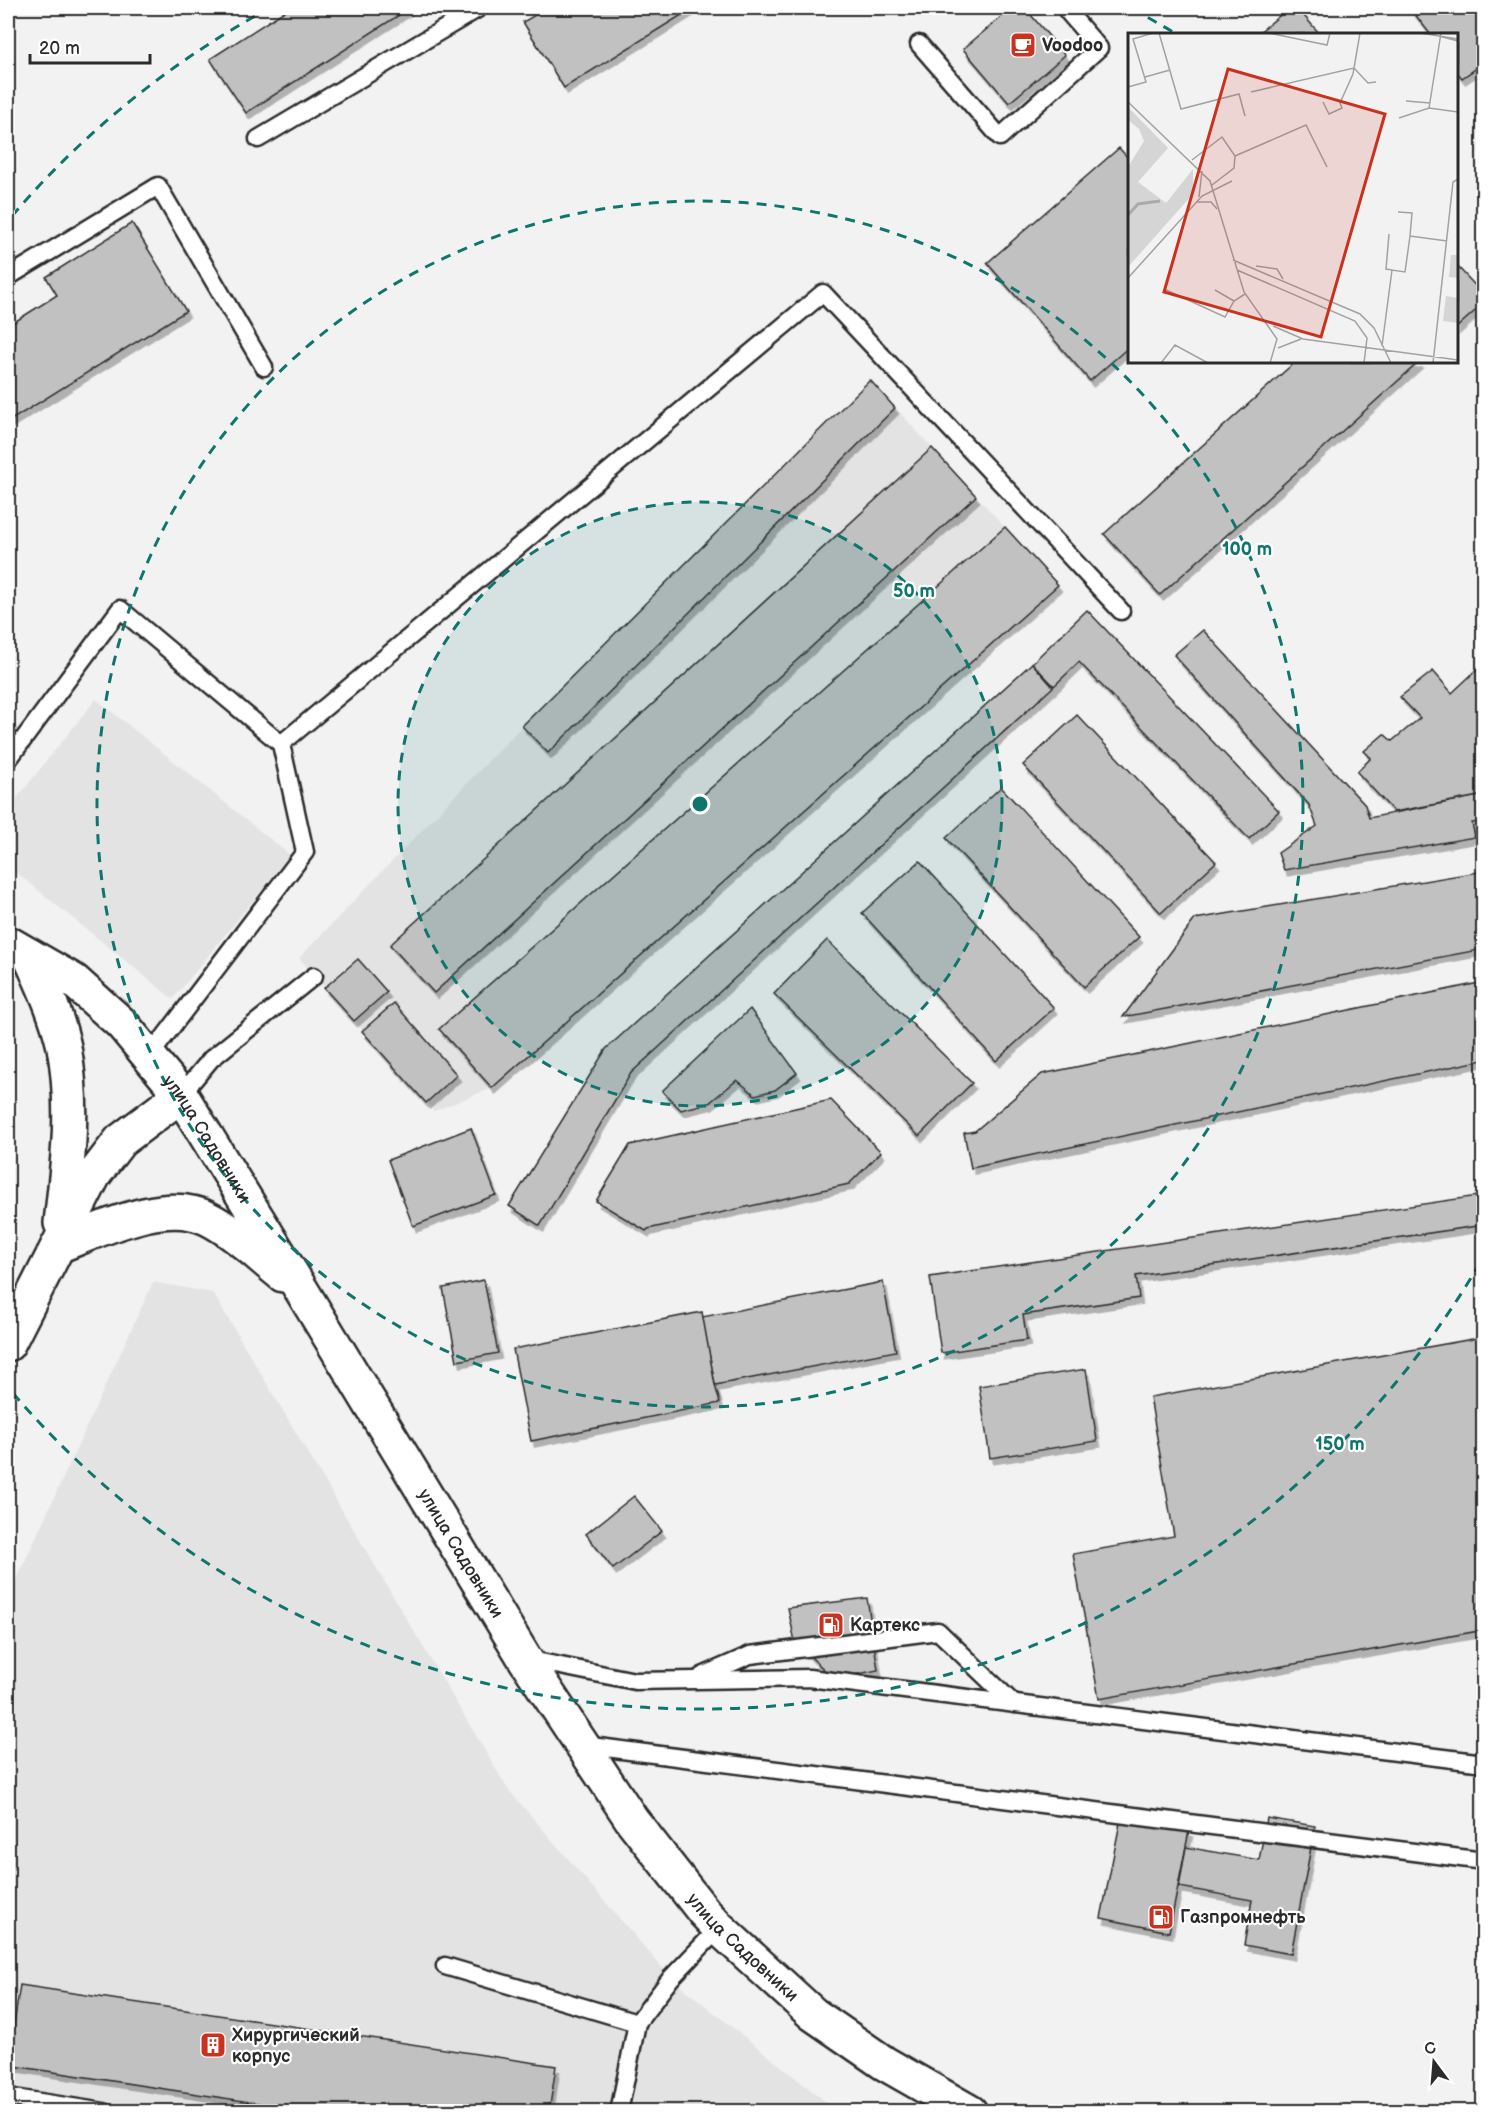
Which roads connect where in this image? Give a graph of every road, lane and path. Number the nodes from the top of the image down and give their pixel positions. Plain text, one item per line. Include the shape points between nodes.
1 (479, 8) edge
2 (1068, 8) edge
3 (919, 44) dead end
4 (258, 139) dead end
5 (8, 277) edge
6 (264, 367) dead end
7 (1121, 611) dead end
8 (280, 744) junction
9 (8, 760) edge
10 (19, 949) edge
11 (314, 976) dead end
12 (149, 1057) junction
13 (181, 1095) junction
14 (58, 1246) junction
15 (302, 1291) junction
16 (8, 1344) edge
17 (525, 1659) junction
18 (694, 1680) junction
19 (1014, 1704) junction
20 (582, 1745) junction
21 (1484, 1763) edge
22 (1484, 1861) edge
23 (719, 1928) junction
24 (445, 1966) dead end
25 (638, 2023) junction
26 (8, 2097) edge
27 (104, 2112) edge
28 (619, 2112) edge
29 (970, 2112) edge

1 - 4 lane
2 - 3 lane via 1099,48 1000,137
5 - 6 lane via 158,186
7 - 8 lane via 823,293
8 - 9 lane via 120,609
8 - 12 lane via 305,852
10 - 12 street, улица Садовники via 74,981 122,1024
10 - 14 street via 53,1009 71,1096
11 - 13 lane via 211,1059
12 - 13 street, улица Садовники
13 - 14 street via 120,1141 94,1175
13 - 15 street, улица Садовники
14 - 15 street via 153,1213 181,1212 208,1218
14 - 16 street
15 - 17 street, улица Садовники
17 - 18 lane via 635,1681
17 - 20 street, улица Садовники
18 - 19 lane via 809,1678
18 - 19 lane via 750,1655 938,1631
19 - 21 lane
20 - 22 lane
20 - 23 street, улица Садовники via 632,1820
23 - 25 lane via 671,1978
23 - 29 street, улица Садовники via 813,2014 884,2063
24 - 25 lane
25 - 28 lane
26 - 27 lane

